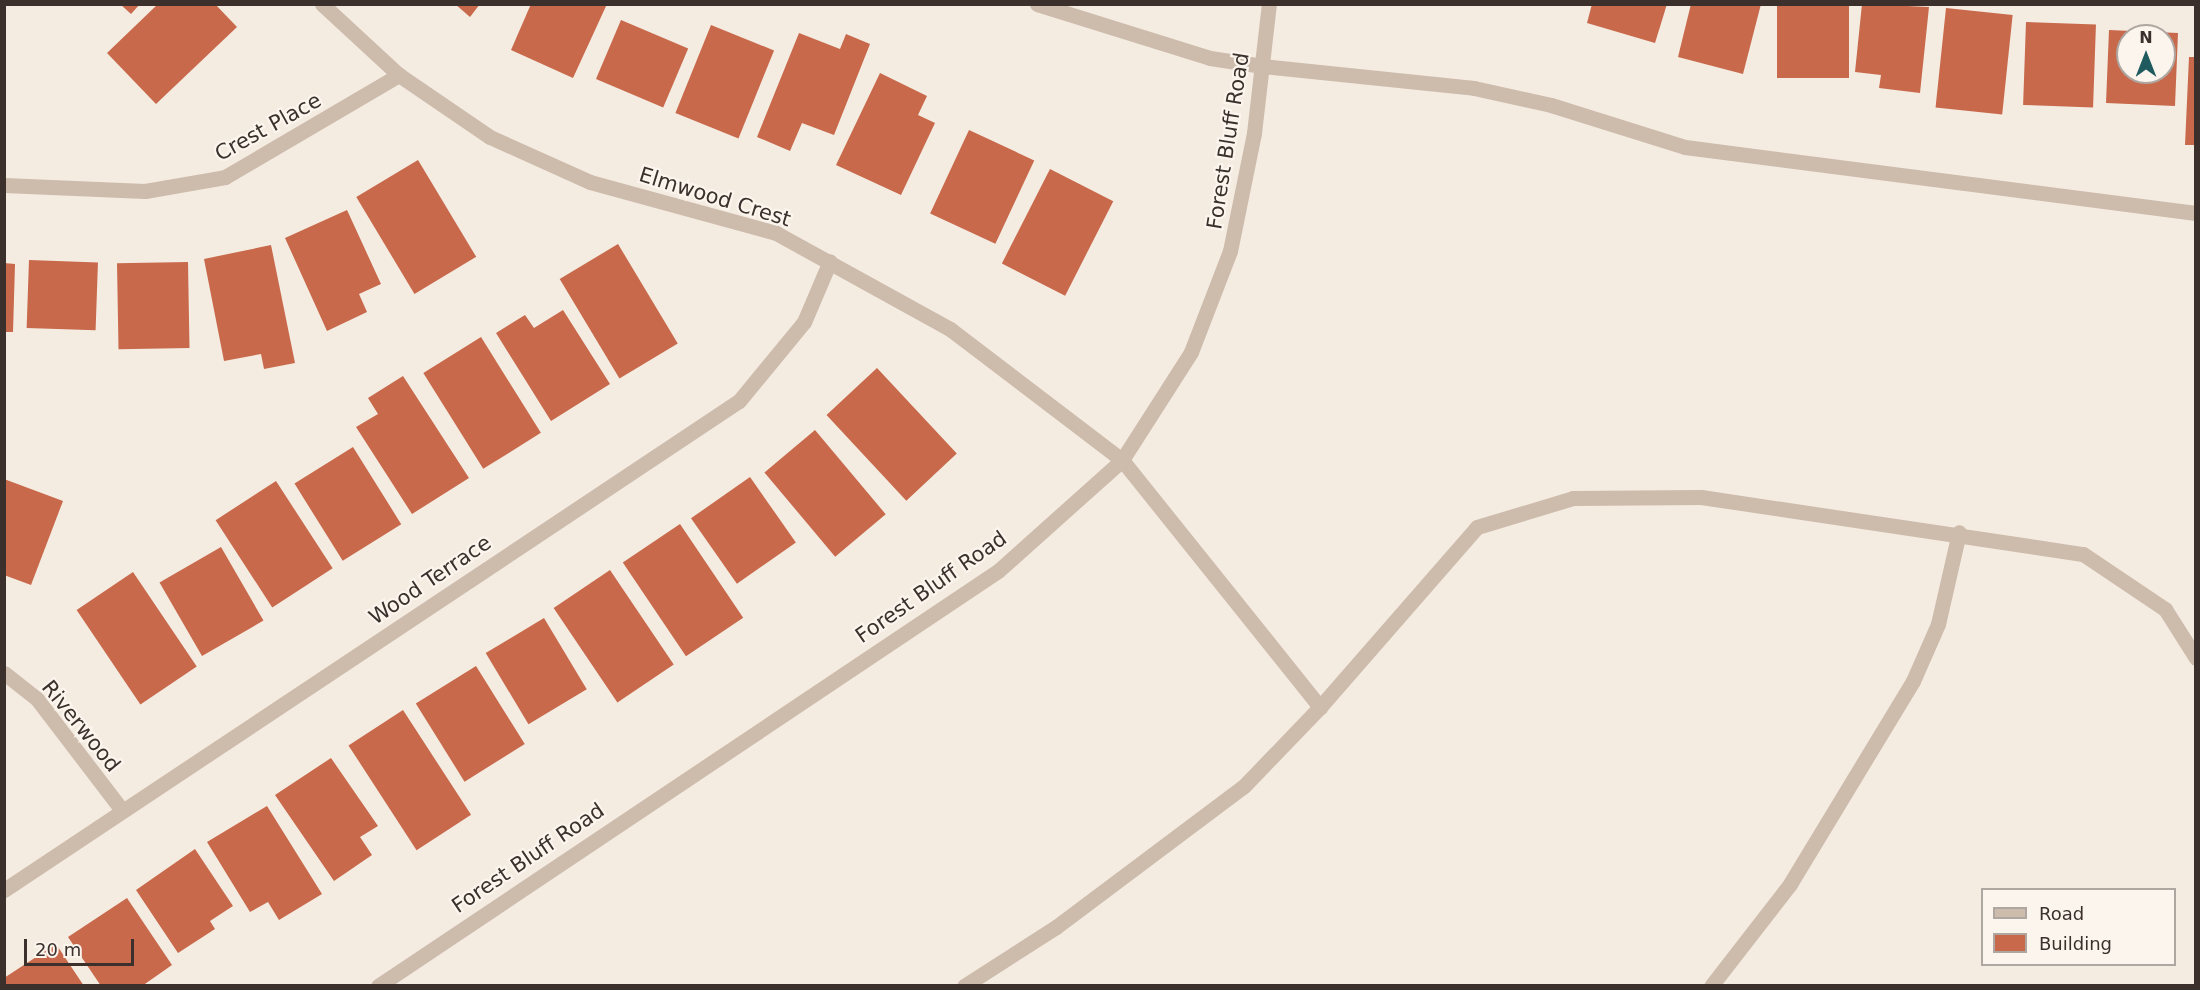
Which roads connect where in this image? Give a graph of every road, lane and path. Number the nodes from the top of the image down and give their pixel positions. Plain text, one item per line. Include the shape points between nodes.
1 (322, 4) edge
2 (1037, 4) edge
3 (1269, 4) edge
4 (1262, 66) junction
5 (399, 75) junction
6 (4, 185) edge
7 (2196, 213) edge
8 (830, 261) junction
9 (1122, 460) junction
10 (1959, 532) junction
11 (2196, 658) edge
12 (4, 673) edge
13 (1320, 706) junction
14 (121, 809) junction
15 (4, 890) edge
16 (378, 986) edge
17 (964, 986) edge
18 (1711, 986) edge

1 - 5 street, Elmwood Crest
2 - 4 street via 1210,58
3 - 4 street, Forest Bluff Road
4 - 7 street via 1474,88 1551,105 1685,147
4 - 9 street, Forest Bluff Road via 1244,198 1216,291 1191,352
5 - 6 street, Crest Place via 225,177 145,191
5 - 8 street, Elmwood Crest via 490,136 590,182 776,233
8 - 9 street, Elmwood Crest via 950,329
8 - 14 street, Wood Terrace via 804,322 739,400
9 - 13 street, Elmwood Crest
9 - 16 street, Forest Bluff Road via 998,571
10 - 11 street via 2083,554 2165,609
10 - 13 street via 1701,497 1573,498 1477,527
10 - 18 street via 1938,624 1913,681 1790,884
12 - 14 street, Riverwood via 37,699
13 - 17 street via 1244,786 1056,927
14 - 15 street, Wood Terrace

